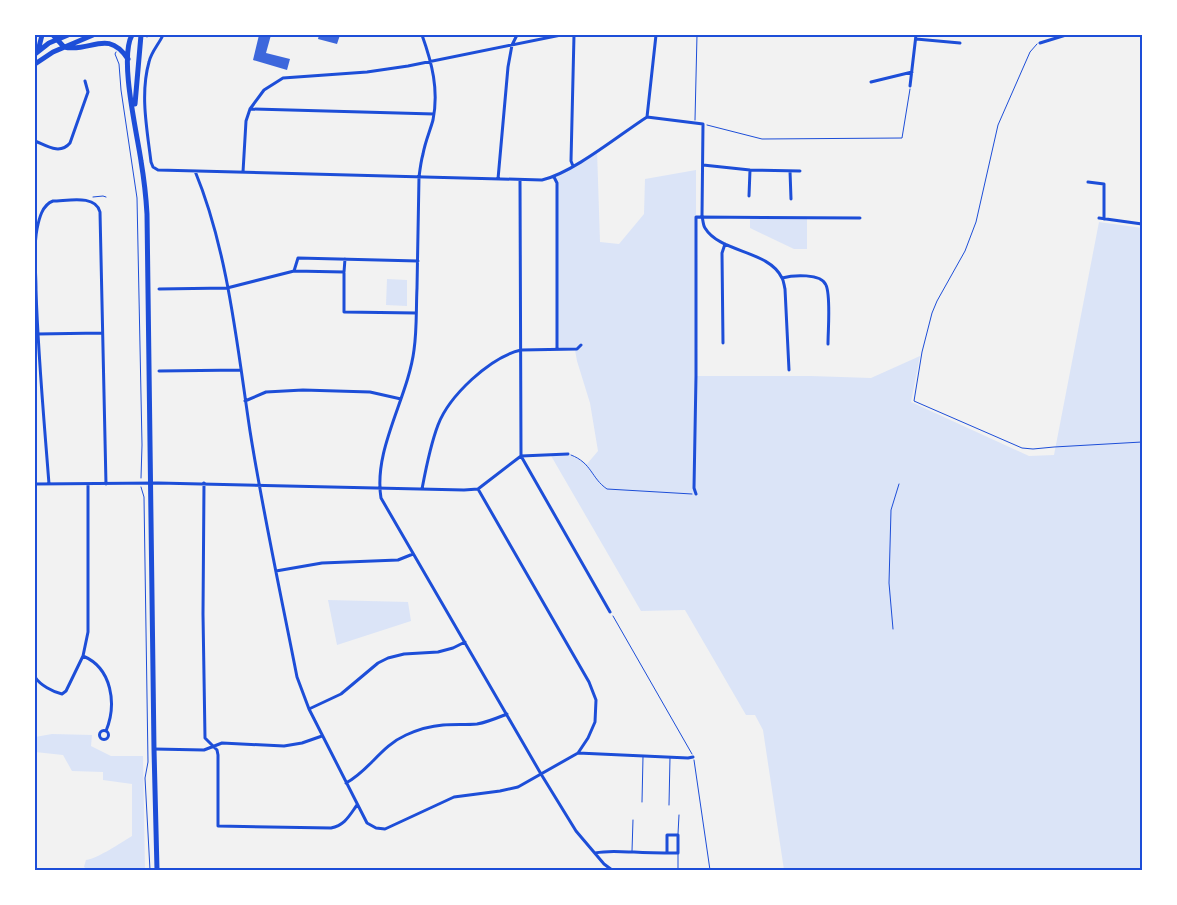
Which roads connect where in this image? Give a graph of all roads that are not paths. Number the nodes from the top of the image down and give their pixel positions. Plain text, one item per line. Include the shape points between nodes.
1 (42, 35) edge
2 (68, 35) edge
3 (93, 35) edge
4 (132, 35) edge
5 (141, 35) edge
6 (163, 35) edge
7 (422, 35) edge
8 (517, 35) edge
9 (561, 35) edge
10 (574, 35) edge
11 (656, 35) edge
12 (1066, 35) edge
13 (916, 37) edge
14 (54, 38) edge
15 (960, 43) dead end
16 (1040, 43) road end
17 (512, 45) junction
18 (64, 46) junction
19 (36, 52) edge
20 (128, 59) junction
21 (431, 61) junction
22 (35, 64) edge
23 (912, 72) junction
24 (85, 81) dead end
25 (872, 82) dead end
26 (910, 86) road end
27 (250, 109) junction
28 (134, 114) junction
29 (434, 114) junction
30 (646, 117) junction
31 (35, 141) edge
32 (703, 165) junction
33 (573, 166) junction
34 (750, 170) junction
35 (195, 171) junction
36 (790, 171) junction
37 (800, 171) dead end
38 (243, 172) junction
39 (419, 177) junction
40 (554, 177) junction
41 (498, 179) junction
42 (520, 180) junction
43 (1088, 182) dead end
44 (748, 196) dead end
45 (790, 199) dead end
46 (702, 216) junction
47 (860, 218) dead end
48 (1099, 218) dead end
49 (1104, 219) junction
50 (1142, 224) edge
51 (725, 244) junction
52 (345, 259) junction
53 (418, 261) junction
54 (294, 271) junction
55 (344, 272) junction
56 (782, 278) junction
57 (227, 288) junction
58 (159, 289) dead end
59 (416, 314) junction
60 (102, 333) junction
61 (38, 334) junction
62 (723, 343) dead end
63 (828, 344) dead end
64 (581, 345) dead end
65 (557, 349) junction
66 (521, 350) junction
67 (159, 370) dead end
68 (241, 370) junction
69 (789, 370) dead end
70 (401, 399) junction
71 (246, 401) junction
72 (568, 454) road end
73 (521, 456) junction
74 (204, 483) junction
75 (35, 484) edge
76 (49, 484) junction
77 (106, 484) junction
78 (151, 484) junction
79 (88, 485) junction
80 (260, 485) junction
81 (380, 488) junction
82 (422, 489) junction
83 (478, 489) junction
84 (696, 494) road end
85 (413, 554) junction
86 (276, 571) junction
87 (610, 612) road end
88 (465, 642) junction
89 (83, 656) junction
90 (35, 677) edge
91 (308, 709) junction
92 (507, 714) junction
93 (106, 731) dead end
94 (322, 736) junction
95 (213, 746) junction
96 (154, 749) junction
97 (578, 753) junction
98 (644, 756) junction
99 (670, 757) junction
100 (693, 757) road end
101 (541, 774) junction
102 (346, 783) junction
103 (642, 802) dead end
104 (357, 805) junction
105 (669, 805) dead end
106 (679, 815) dead end
107 (634, 820) dead end
108 (678, 835) junction
109 (632, 852) junction
110 (595, 853) junction
111 (667, 853) junction
112 (678, 853) junction
113 (157, 870) edge
114 (612, 870) edge
115 (678, 870) edge

1 - 19 main road
2 - 14 main road
3 - 18 main road
4 - 20 main road
5 - 28 main road
6 - 35 street via 149,61 144,84 151,162 158,170
7 - 21 street
8 - 17 street
9 - 17 street
10 - 33 street
11 - 30 street
12 - 16 street
13 - 15 street
13 - 23 street
14 - 18 main road
14 - 19 main road
17 - 21 street
17 - 41 street
18 - 20 main road via 78,48 97,42 110,43 120,48
18 - 22 main road
20 - 28 main road
21 - 27 street via 367,72 283,78 264,90
21 - 29 street
23 - 25 street
23 - 26 street
24 - 31 street via 88,92 70,143 61,149
27 - 29 street
27 - 38 street via 246,121
28 - 78 main road via 147,214
29 - 39 street
30 - 32 street via 703,124
30 - 33 street
32 - 34 street
32 - 46 street
33 - 40 street
34 - 36 street
34 - 44 street
35 - 38 street
35 - 57 street via 215,226
36 - 37 street
36 - 45 street
38 - 39 street
39 - 41 street
39 - 53 street
40 - 42 street
40 - 65 street via 557,183
41 - 42 street
42 - 66 street
43 - 49 street via 1104,184
46 - 47 street
46 - 51 street via 704,227
46 - 84 street via 696,217 695,227
48 - 49 street
49 - 50 street
51 - 56 street via 760,259
51 - 62 street via 722,253
52 - 53 street
52 - 54 street via 298,258
52 - 55 street
53 - 59 street
54 - 55 street
54 - 57 street
55 - 59 street via 344,312
56 - 63 street via 800,275 819,278 827,286
56 - 69 street
57 - 58 street
57 - 68 street
59 - 70 street via 412,359
60 - 61 street
60 - 61 street via 100,212 97,205 89,200 53,201 44,206 37,235
60 - 77 street
61 - 76 street
64 - 65 street via 578,349
65 - 66 street
66 - 73 street
66 - 82 street via 499,358 455,398 438,425 426,462
67 - 68 street
68 - 71 street
70 - 71 street via 370,392 303,390 266,392
70 - 81 street via 388,438
71 - 80 street
72 - 73 street
73 - 83 street
73 - 87 street
74 - 78 street
74 - 80 street
74 - 95 street via 205,738
75 - 76 street
76 - 79 street
77 - 78 street
77 - 79 street
78 - 96 main road
79 - 89 street via 88,632
80 - 81 street
80 - 86 street
81 - 82 street
81 - 85 street via 381,498
82 - 83 street
83 - 97 street via 594,692 595,722
85 - 86 street via 398,560 322,563
85 - 88 street
86 - 91 street via 297,677
88 - 91 street via 438,652 404,654 383,660 341,694
88 - 92 street
89 - 90 street via 62,694
89 - 93 street via 93,660 108,681 110,720
91 - 94 street
92 - 101 street
92 - 102 street via 476,724 423,728 404,736 384,749 358,777
94 - 95 street via 284,746 222,743
94 - 102 street
95 - 96 street via 204,750
95 - 104 street via 218,755 218,826 338,827
96 - 113 main road
97 - 98 street
97 - 101 street
98 - 99 street
98 - 103 lane
99 - 100 street
99 - 105 lane
101 - 104 street via 518,787 454,797 385,829 371,826
101 - 110 street via 576,831
102 - 104 street
106 - 108 lane
107 - 109 lane
108 - 111 street via 667,835
108 - 112 street
109 - 110 street via 609,850
109 - 111 street
110 - 114 street
111 - 112 street
112 - 115 lane

